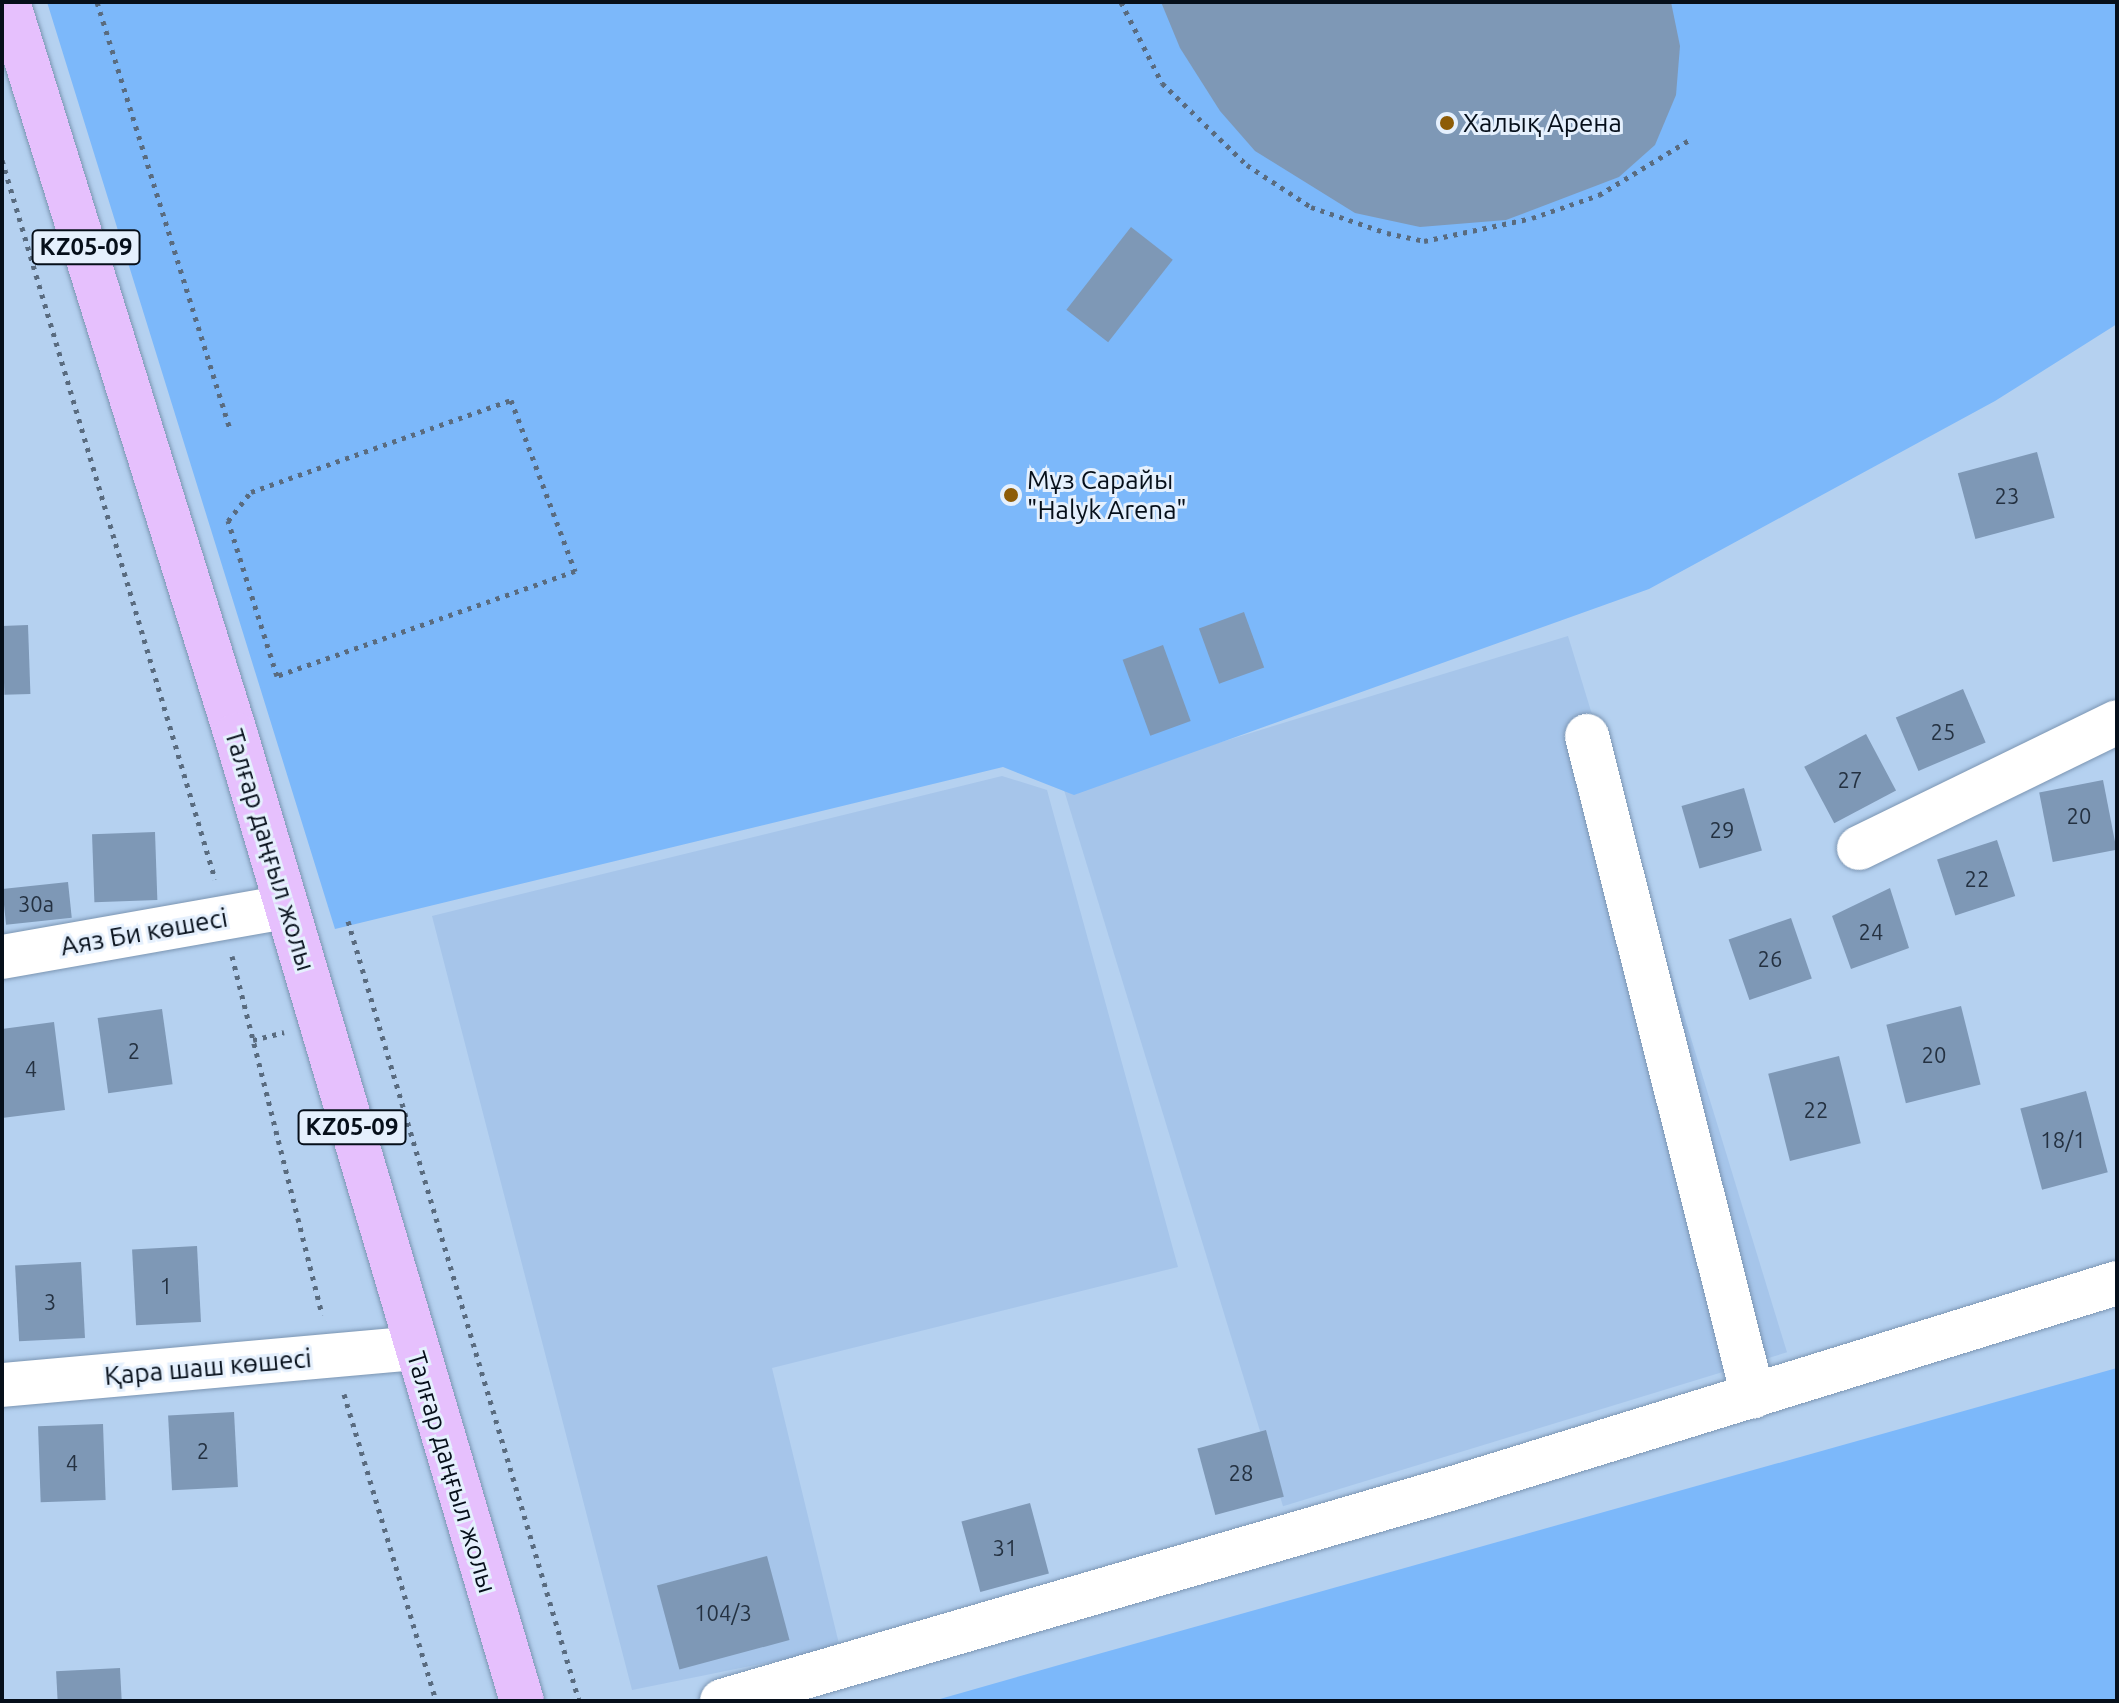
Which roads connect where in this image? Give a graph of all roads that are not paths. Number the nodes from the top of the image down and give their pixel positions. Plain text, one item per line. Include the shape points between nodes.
1 (8, 2) edge
2 (2117, 722) edge
3 (1587, 736) dead end
4 (1859, 848) dead end
5 (286, 907) junction
6 (2, 957) edge
7 (2117, 1283) edge
8 (415, 1348) junction
9 (2, 1385) edge
10 (1753, 1396) junction
11 (522, 1701) edge
12 (722, 1701) edge

1 - 5 main road, Талғар даңғыл жолы / KZ05-09
2 - 4 street
3 - 10 street
5 - 6 street, Аяз Би көшесі
5 - 8 main road, Талғар даңғыл жолы / KZ05-09
7 - 10 street
8 - 9 street, Қара шаш көшесі
8 - 11 main road, Талғар даңғыл жолы / KZ05-09
10 - 12 street

